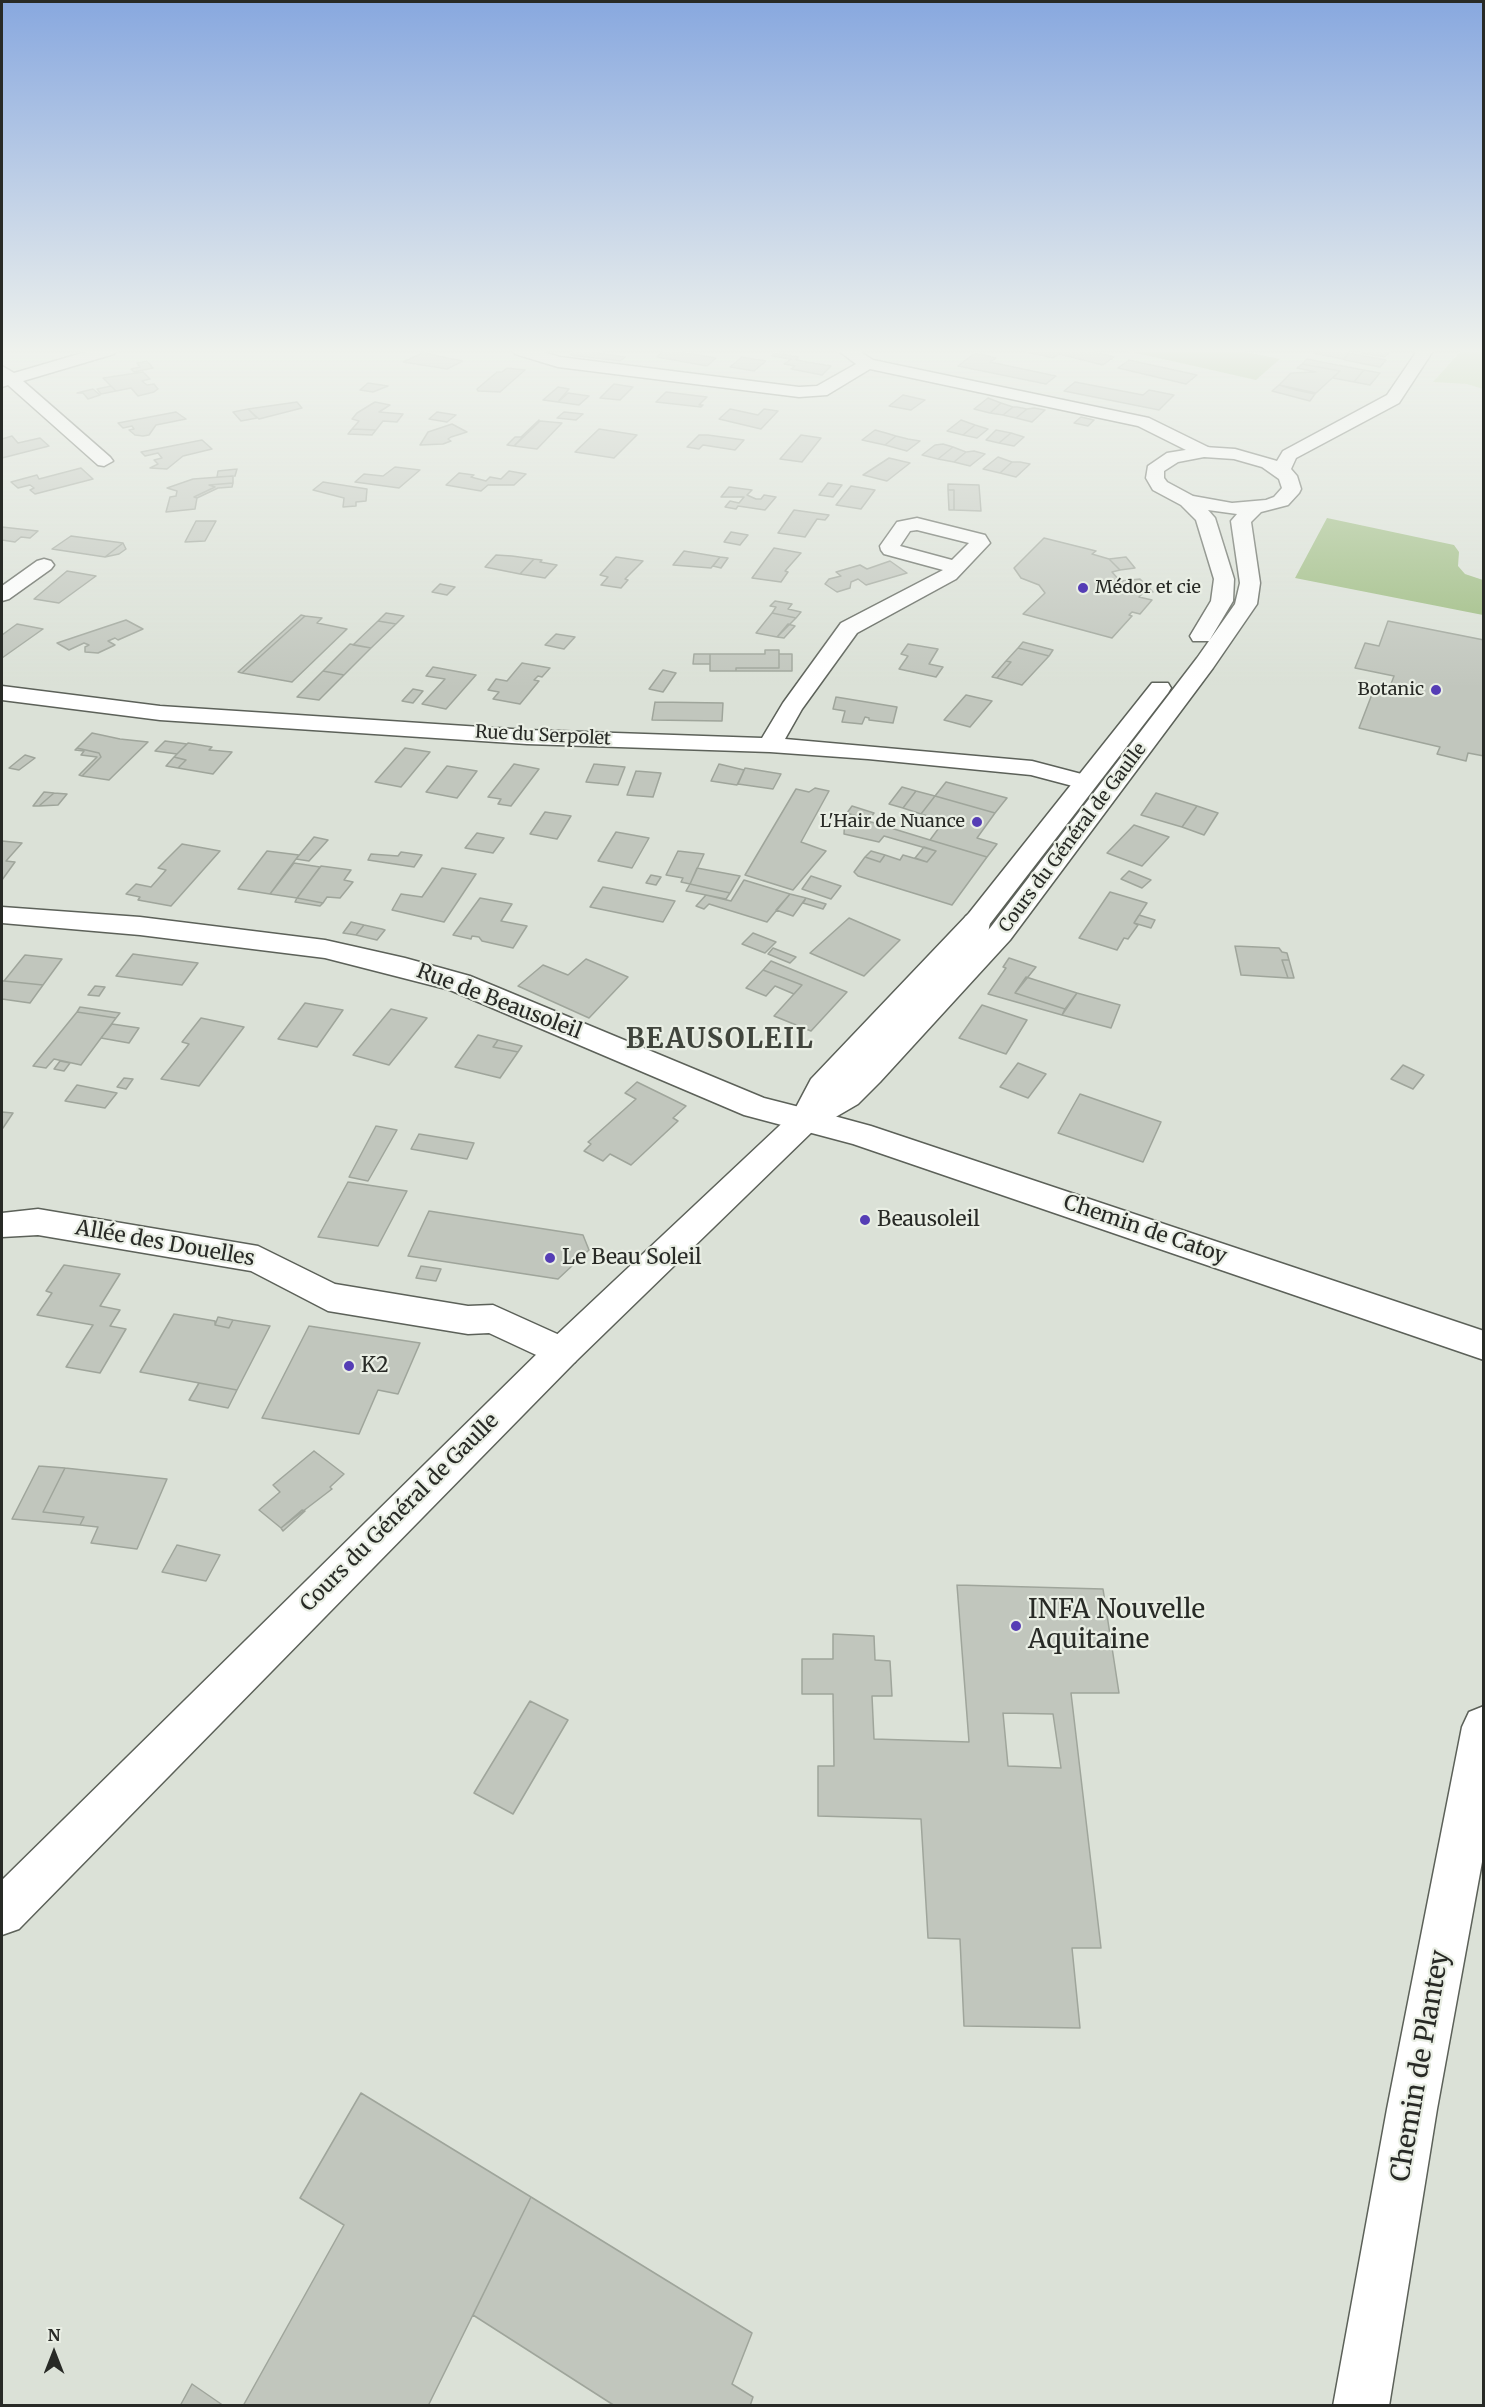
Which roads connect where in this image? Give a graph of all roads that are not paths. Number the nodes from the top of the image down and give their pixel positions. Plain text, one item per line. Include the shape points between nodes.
1 (1164, 463) edge
2 (1269, 463) edge
3 (1284, 463) edge
4 (1281, 470) junction
5 (1188, 501) junction
6 (1254, 508) junction
7 (956, 567) dead end
8 (9, 570) dead end
9 (2, 595) edge
10 (2, 693) edge
11 (770, 745) junction
12 (1105, 775) junction
13 (2, 915) edge
14 (804, 1121) junction
15 (2, 1225) edge
16 (1484, 1346) edge
17 (562, 1352) junction
18 (1484, 1727) edge
19 (2, 1911) edge
20 (1361, 2406) edge

1 - 5 street via 1155,470 1155,478 1166,490
2 - 4 street
3 - 4 street
4 - 6 street via 1292,482 1289,495
5 - 6 street via 1232,509
5 - 12 street, Cours du Général de Gaulle via 1205,518 1224,579 1222,601
6 - 12 street, Cours du Général de Gaulle via 1241,521 1250,584 1246,604
7 - 11 street via 917,594 849,628 791,708
8 - 9 street via 37,570
10 - 11 street, Rue du Serpolet via 160,713 527,737
11 - 12 street, Rue du Serpolet
12 - 14 street, Cours du Général de Gaulle via 1000,934 847,1096
12 - 14 street via 1014,894 983,913 972,945
13 - 14 street, Rue de Beausoleil via 140,926 303,946 405,967 460,983 738,1100
14 - 16 street, Chemin de Catoy via 860,1134
14 - 17 street, Cours du Général de Gaulle
15 - 17 street, Allée des Douelles via 38,1222 258,1259 328,1297 468,1320 493,1319
17 - 19 street, Cours du Général de Gaulle
18 - 20 street, Chemin de Plantey

